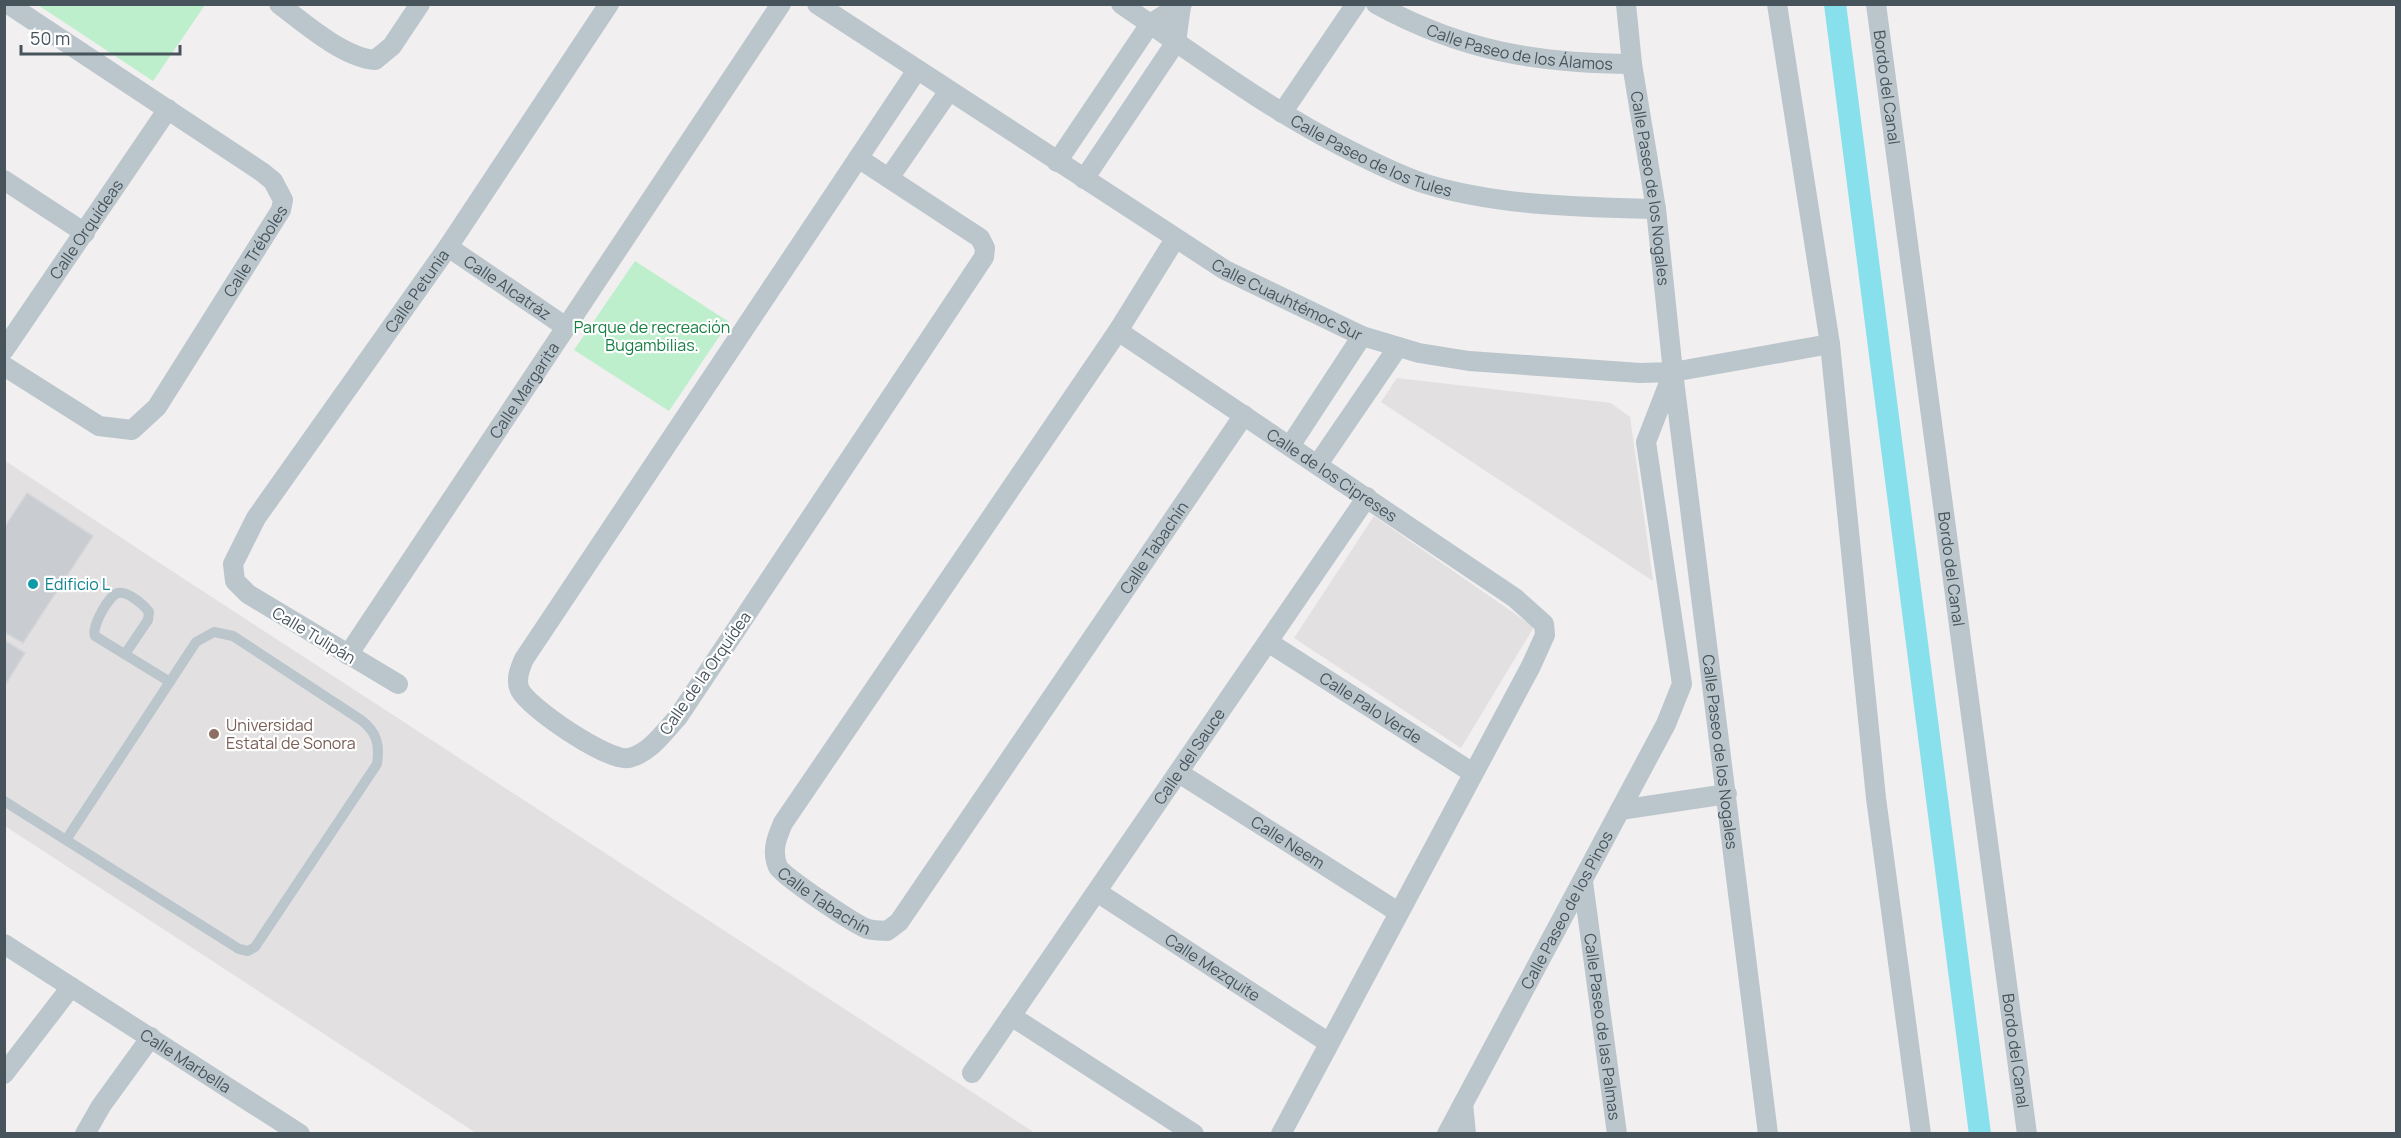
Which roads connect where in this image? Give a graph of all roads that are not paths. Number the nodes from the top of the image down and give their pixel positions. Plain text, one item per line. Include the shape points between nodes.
1 (8, 4) edge
2 (279, 4) edge
3 (420, 4) edge
4 (609, 4) edge
5 (781, 4) edge
6 (817, 4) edge
7 (1121, 4) edge
8 (1356, 4) edge
9 (1376, 4) edge
10 (1626, 4) edge
11 (1777, 4) edge
12 (1876, 4) edge
13 (1182, 5) edge
14 (1150, 24) junction
15 (1176, 42) junction
16 (1632, 64) junction
17 (917, 70) junction
18 (949, 91) junction
19 (168, 109) junction
20 (1282, 113) junction
21 (858, 158) junction
22 (1057, 162) junction
23 (889, 178) junction
24 (1084, 179) junction
25 (4, 180) edge
26 (1656, 209) junction
27 (85, 233) junction
28 (1175, 239) junction
29 (448, 247) junction
30 (566, 327) junction
31 (1118, 331) junction
32 (1362, 336) junction
33 (1830, 344) junction
34 (1398, 347) junction
35 (4, 351) edge
36 (4, 366) edge
37 (1672, 372) junction
38 (1244, 415) junction
39 (1290, 446) junction
40 (1318, 464) junction
41 (1367, 497) junction
42 (235, 581) joint
43 (1268, 642) junction
44 (125, 654) junction
45 (348, 655) junction
46 (1713, 680) junction
47 (170, 682) junction
48 (398, 684) dead end
49 (1682, 684) junction
50 (1179, 773) junction
51 (1473, 773) junction
52 (1727, 794) junction
53 (4, 801) edge
54 (1620, 810) junction
55 (66, 840) junction
56 (1583, 882) junction
57 (1096, 892) junction
58 (1398, 912) junction
59 (4, 944) edge
60 (70, 987) junction
61 (1011, 1016) junction
62 (151, 1037) junction
63 (1329, 1043) junction
64 (4, 1074) edge
65 (972, 1074) dead end
66 (1463, 1104) junction
67 (86, 1134) edge
68 (300, 1134) edge
69 (1194, 1134) edge
70 (1281, 1134) edge
71 (1447, 1134) edge
72 (1466, 1134) edge
73 (1617, 1134) edge
74 (1768, 1134) edge
75 (1921, 1134) edge
76 (2027, 1134) edge

1 - 19 street, Calle Tréboles
2 - 3 street via 348,53 375,60 392,46
4 - 29 street, Calle Petunia
5 - 30 street, Calle Margarita
6 - 17 street, Calle Cuauhtémoc Sur
7 - 14 street, Calle Paseo de los Tules
8 - 20 street
9 - 16 street, Calle Paseo de los Álamos via 1461,42 1508,55 1549,62
10 - 16 street, Calle Paseo de los Nogales
11 - 33 street
12 - 76 street, Bordo del Canal
13 - 14 street
13 - 15 street
14 - 15 street, Calle Paseo de los Tules
14 - 22 street
15 - 20 street, Calle Paseo de los Tules
15 - 24 street
16 - 26 street, Calle Paseo de los Nogales
17 - 18 street, Calle Cuauhtémoc Sur
17 - 21 street, Calle de la Orquídea
18 - 22 street, Calle Cuauhtémoc Sur
18 - 23 street
19 - 27 street, Calle Orquídeas
19 - 36 street, Calle Tréboles via 262,172 273,181 283,200 281,210 157,407 132,430 99,426
20 - 26 street, Calle Paseo de los Tules via 1369,160 1426,184 1538,203
21 - 23 street, Calle de la Orquídea
21 - 23 street, Calle de la Orquídea via 519,668 520,690 529,700 586,743 611,756 627,758 645,751 678,717 984,257 980,238
22 - 24 street, Calle Cuauhtémoc Sur
24 - 28 street, Calle Cuauhtémoc Sur
25 - 27 street
26 - 37 street, Calle Paseo de los Nogales
27 - 35 street, Calle Orquídeas
28 - 31 street
28 - 32 street, Calle Cuauhtémoc Sur via 1225,270
29 - 30 street, Calle Alcatráz
29 - 42 street, Calle Petunia via 256,518 233,564
30 - 45 street, Calle Margarita
31 - 38 street, Calle de los Cipreses
31 - 38 street, Calle Tabachín via 783,822 774,855 778,870 849,920 868,929 886,931 899,922
32 - 34 street, Calle Cuauhtémoc Sur
32 - 39 street
33 - 37 street, Calle Cuauhtémoc Sur
33 - 75 street via 1876,798
34 - 37 street, Calle Cuauhtémoc Sur via 1469,361
34 - 40 street
37 - 46 street, Calle Paseo de los Nogales
37 - 49 street, Calle Paseo de los Nogales via 1646,442
38 - 39 street, Calle de los Cipreses
39 - 40 street, Calle de los Cipreses
40 - 41 street, Calle de los Cipreses
41 - 43 street, Calle del Sauce
41 - 51 street, Calle de los Cipreses via 1515,598 1544,624 1545,635 1536,657
42 - 45 street, Calle Tulipán via 266,606
43 - 50 street, Calle del Sauce
43 - 51 street, Calle Palo Verde
44 - 44 lane via 148,620 149,612 119,593 113,596 93,631
44 - 47 lane
45 - 48 street, Calle Tulipán
46 - 49 street
46 - 52 street, Calle Paseo de los Nogales
47 - 55 lane
47 - 55 lane via 196,642 214,633 233,636 370,726 379,751 377,764 255,947 248,951
49 - 54 street, Calle Paseo de los Pinos via 1666,724
50 - 57 street, Calle del Sauce
50 - 58 street, Calle Neem
51 - 58 street
52 - 54 street
52 - 74 street, Calle Paseo de los Nogales
53 - 55 lane
54 - 56 street, Calle Paseo de los Pinos
56 - 66 street, Calle Paseo de los Pinos
56 - 73 street, Calle Paseo de las Palmas
57 - 61 street, Calle del Sauce
57 - 63 street, Calle Mezquite
58 - 63 street
59 - 60 street, Calle Marbella
60 - 62 street, Calle Marbella
60 - 64 street
61 - 65 street, Calle del Sauce
61 - 69 street
62 - 67 street via 101,1106
62 - 68 street, Calle Marbella
63 - 70 street
66 - 71 street, Calle Paseo de los Pinos
66 - 72 street

